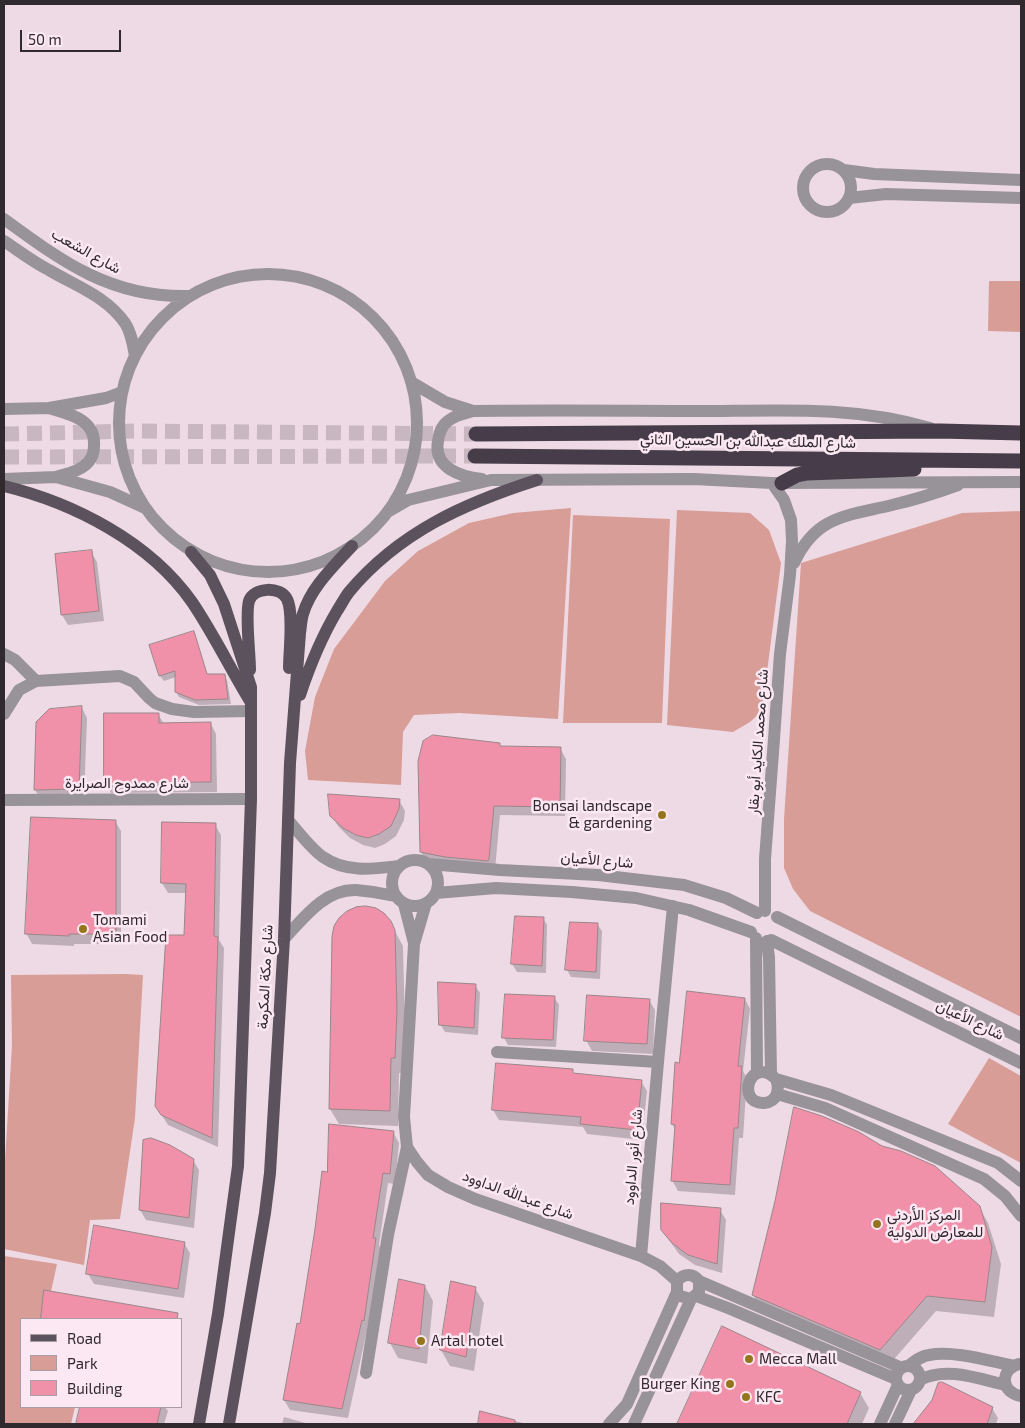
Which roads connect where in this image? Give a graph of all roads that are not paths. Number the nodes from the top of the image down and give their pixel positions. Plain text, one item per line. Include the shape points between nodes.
1 (844, 170) junction
2 (1021, 180) edge
3 (849, 198) junction
4 (1021, 198) edge
5 (4, 219) edge
6 (4, 241) edge
7 (190, 296) junction
8 (135, 356) junction
9 (411, 382) junction
10 (122, 392) junction
11 (49, 408) junction
12 (4, 409) edge
13 (473, 410) junction
14 (940, 431) junction
15 (1021, 433) edge
16 (476, 434) tunnel mouth
17 (475, 456) tunnel mouth
18 (953, 460) junction
19 (1021, 461) edge
20 (56, 477) junction
21 (4, 479) edge
22 (492, 480) junction
23 (537, 480) junction
24 (966, 482) junction
25 (1021, 482) edge
26 (777, 483) junction
27 (4, 486) edge
28 (387, 512) junction
29 (152, 518) junction
30 (352, 546) junction
31 (191, 552) junction
32 (790, 575) junction
33 (4, 654) edge
34 (36, 681) junction
35 (251, 687) junction
36 (251, 706) junction
37 (296, 706) junction
38 (4, 714) edge
39 (290, 763) junction
40 (251, 799) junction
41 (4, 800) edge
42 (288, 820) junction
43 (429, 864) junction
44 (398, 866) junction
45 (436, 893) junction
46 (399, 900) junction
47 (426, 903) junction
48 (673, 906) junction
49 (761, 912) junction
50 (777, 917) junction
51 (761, 938) junction
52 (284, 940) junction
53 (414, 944) junction
54 (1021, 1038) edge
55 (497, 1052) dead end
56 (658, 1062) junction
57 (1021, 1063) edge
58 (757, 1073) junction
59 (774, 1077) junction
60 (777, 1094) junction
61 (407, 1147) junction
62 (1021, 1180) edge
63 (1021, 1216) edge
64 (641, 1256) junction
65 (699, 1282) junction
66 (677, 1286) junction
67 (693, 1298) junction
68 (1019, 1364) edge
69 (366, 1373) dead end
70 (901, 1374) junction
71 (920, 1380) junction
72 (1006, 1385) junction
73 (911, 1390) junction
74 (1021, 1396) edge
75 (199, 1424) edge
76 (229, 1424) edge
77 (609, 1424) edge
78 (634, 1424) edge
79 (880, 1424) edge
80 (895, 1424) edge

1 - 2 street
1 - 3 street via 851,184
1 - 3 street via 830,164 816,167 806,178 804,192 811,205 824,212 839,209
3 - 4 street via 880,194
5 - 7 street, شارع الشعب via 52,253 111,285 150,295
6 - 8 street via 93,294 116,312 126,324
7 - 8 street via 155,326
7 - 9 street via 218,282 262,274 284,274 328,286 348,297 377,321 399,352
8 - 10 street
9 - 13 street via 445,402
9 - 28 street via 416,404 414,450 402,486
10 - 11 street
10 - 29 street via 119,437 123,459 132,486
11 - 12 street
11 - 20 street via 85,422 94,440 94,451 85,466
13 - 14 street via 794,409 867,414
13 - 22 street via 443,426 437,446 440,460 456,474
14 - 15 highway, شارع الملك عبدالله بن الحسين الثاني
14 - 16 highway, شارع الملك عبدالله بن الحسين الثاني
17 - 18 highway, شارع الملك عبدالله بن الحسين الثاني
18 - 19 highway, شارع الملك عبدالله بن الحسين الثاني
18 - 26 highway via 919,469 807,473
20 - 21 street
20 - 29 street via 142,505
22 - 23 street
22 - 28 street via 408,500
23 - 26 street via 694,479
23 - 37 main road via 462,507 418,530 380,560 349,592 327,629 309,667
24 - 25 street
24 - 26 street
24 - 32 street, شارع محمد الكايد أبو بقار via 830,522 805,544
26 - 32 street, شارع محمد الكايد أبو بقار via 791,520
27 - 36 main road via 52,501 86,517 122,537 162,566 192,602
28 - 30 street
29 - 31 street
30 - 31 street via 301,569 272,573 244,571 217,564
30 - 37 main road, شارع مكة المكرمة via 323,577 303,613
31 - 35 main road, شارع مكة المكرمة via 219,591
32 - 49 street, شارع محمد الكايد أبو بقار via 780,654
33 - 34 street via 15,660
34 - 36 street via 120,676 134,682 155,703 172,709 194,712
34 - 38 street via 19,690
35 - 36 main road, شارع مكة المكرمة
35 - 39 main road via 247,608 257,591 274,590 285,595 290,611
36 - 40 main road, شارع مكة المكرمة
37 - 39 main road, شارع مكة المكرمة
39 - 42 main road, شارع مكة المكرمة
40 - 41 street, شارع ممدوح الصرايرة
40 - 75 main road, شارع مكة المكرمة via 238,1166 220,1304
42 - 44 street via 322,856 335,864 373,869
42 - 52 main road, شارع مكة المكرمة
43 - 44 street via 414,859
43 - 45 street via 438,877
43 - 49 street, شارع الأعيان via 598,875 684,885
44 - 46 street via 391,880
45 - 47 street
45 - 48 street, شارع الأعيان via 496,888 572,892 636,898
46 - 47 street via 412,906
46 - 52 street via 354,890 335,894 315,906
46 - 53 street, شارع عبدالله الداوود
47 - 53 street, شارع عبدالله الداوود
48 - 51 street, شارع الأعيان
48 - 56 street, شارع أنور الداوود
49 - 50 street via 772,912
49 - 51 street via 750,922
50 - 51 street via 780,923 776,936
50 - 54 street, شارع الأعيان
51 - 57 street, شارع الأعيان
51 - 58 street
51 - 59 street via 769,958
52 - 76 main road, شارع مكة المكرمة via 270,1173
53 - 61 street, شارع عبدالله الداوود via 404,1117
55 - 56 street
56 - 64 street, شارع أنور الداوود
58 - 59 street via 764,1072
58 - 60 street via 748,1085 752,1098 766,1103
59 - 60 street via 779,1086
59 - 62 street via 831,1094 998,1163
60 - 63 street via 825,1108 984,1179 1005,1196
61 - 64 street, شارع عبدالله الداوود via 428,1175 448,1187
61 - 69 street via 388,1234
64 - 66 street, شارع عبدالله الداوود via 660,1266
65 - 66 street via 691,1275 681,1277
65 - 67 street via 699,1292
65 - 70 street
66 - 67 street via 680,1296
66 - 77 street via 627,1404
67 - 70 street
67 - 78 street
68 - 70 street via 939,1354 919,1358
68 - 72 street via 1008,1371
70 - 71 street via 915,1368 920,1373
70 - 73 street via 904,1390
70 - 79 street
71 - 72 street via 942,1374
71 - 73 street
72 - 74 street via 1009,1391
73 - 80 street

